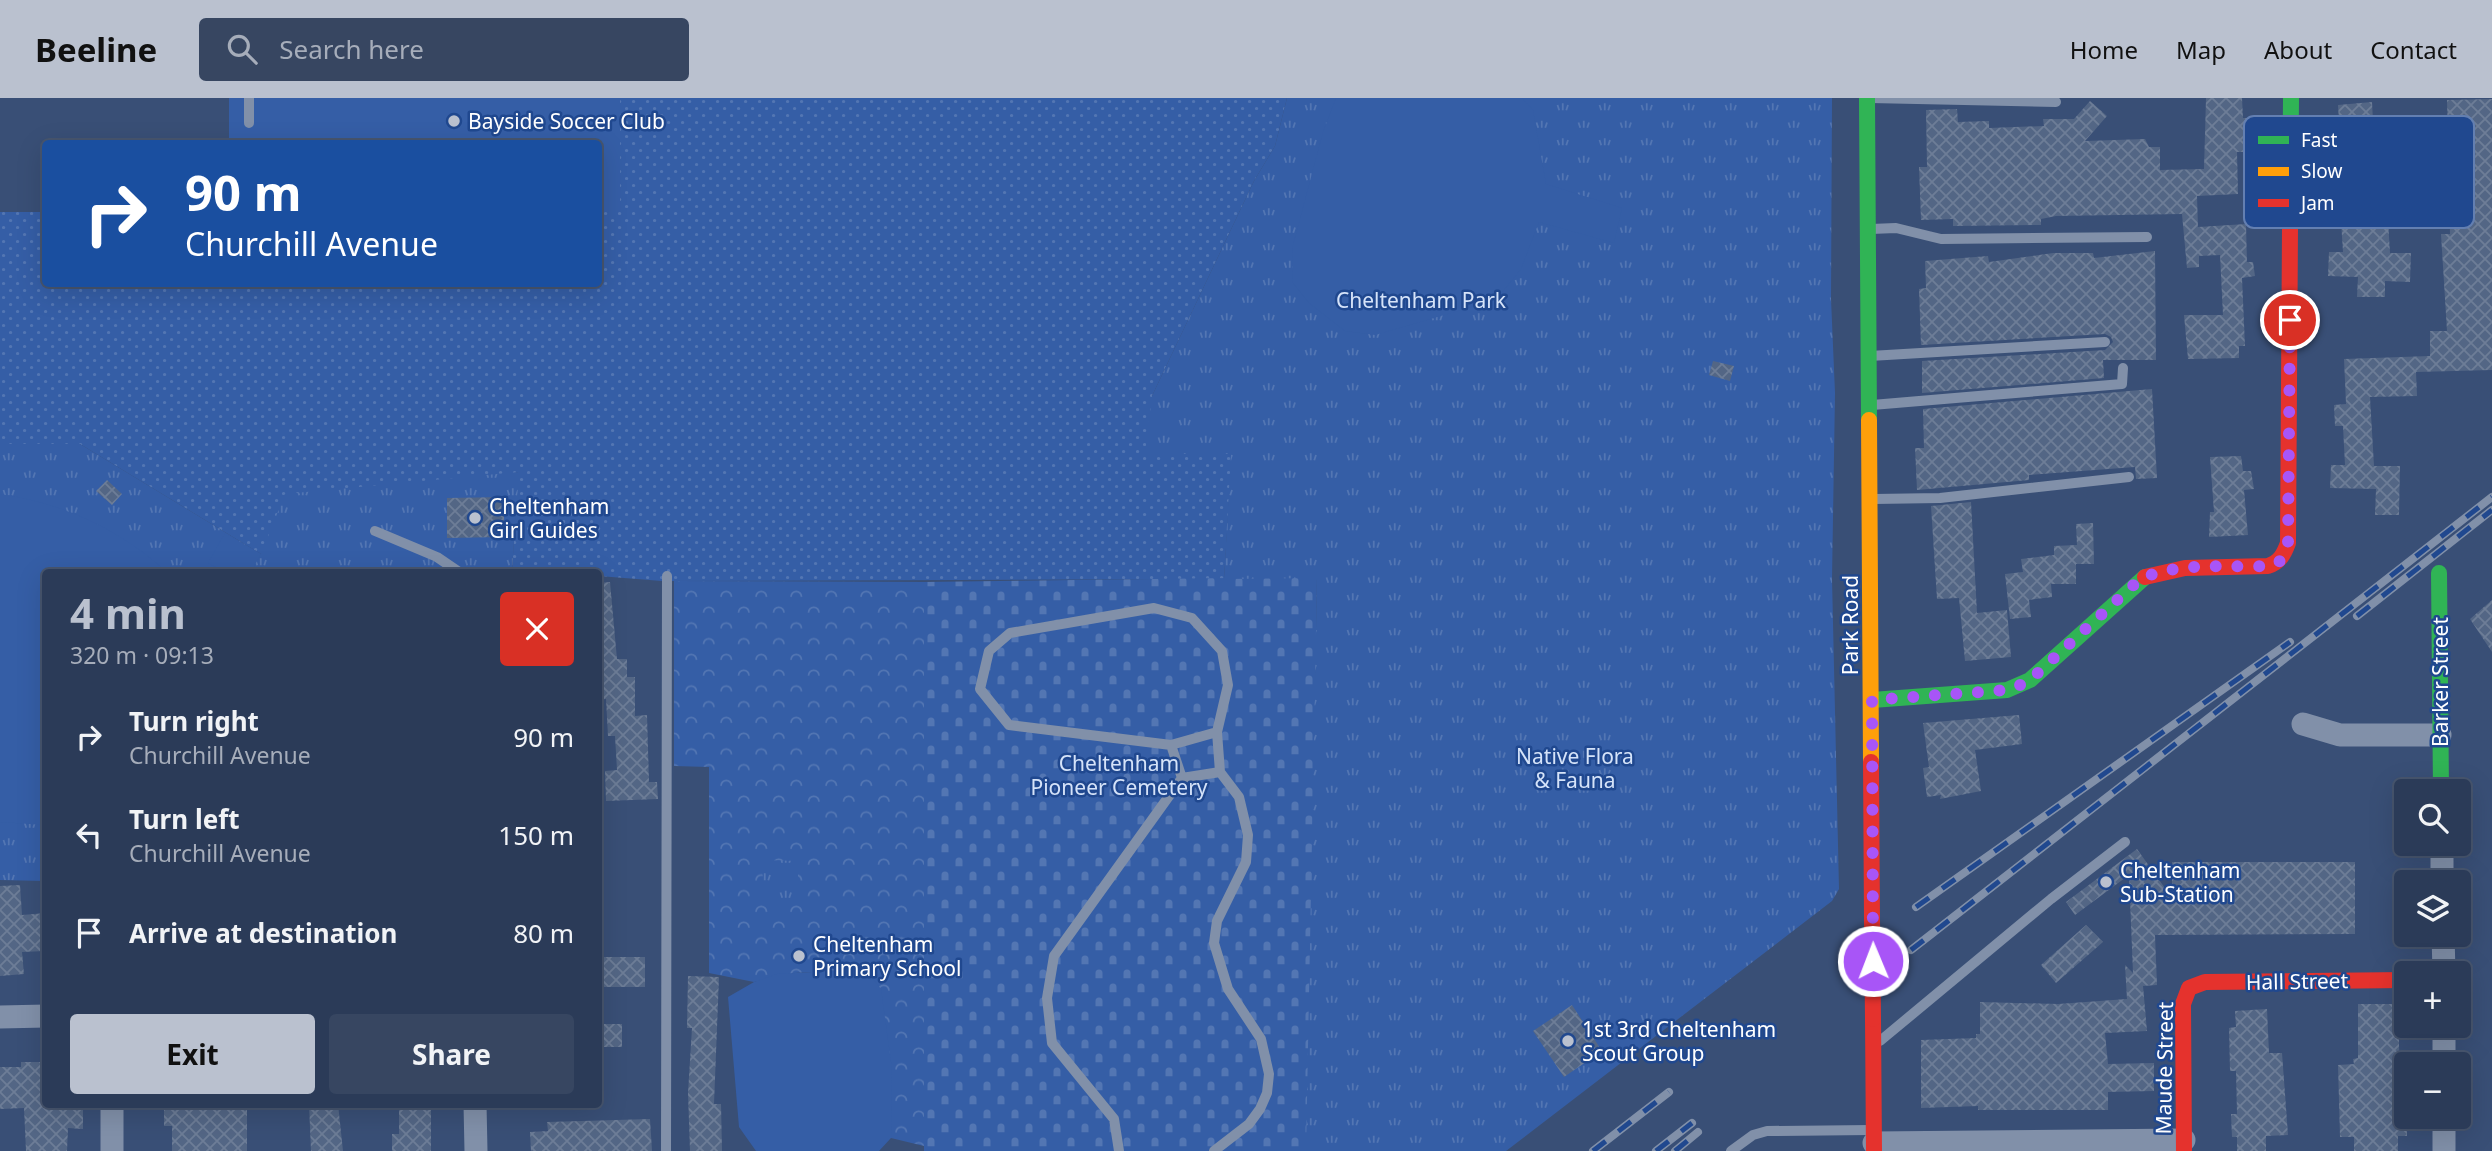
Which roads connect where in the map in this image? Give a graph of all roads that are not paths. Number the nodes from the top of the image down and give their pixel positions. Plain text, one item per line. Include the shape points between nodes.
1 (249, 98) edge
2 (1867, 98) edge
3 (2291, 98) edge
4 (2056, 102) dead end
5 (2291, 116) edge
6 (249, 123) dead end
7 (2290, 228) edge
8 (1867, 229) junction
9 (2147, 236) dead end
10 (2105, 342) dead end
11 (1868, 356) junction
12 (2123, 368) dead end
13 (1870, 405) junction
14 (2129, 477) dead end
15 (1871, 500) junction
16 (375, 531) dead end
17 (455, 569) edge
18 (2439, 573) dead end
19 (667, 576) dead end
20 (1872, 700) junction
21 (2304, 724) dead end
22 (1216, 732) junction
23 (2440, 735) junction
24 (1171, 744) junction
25 (1220, 772) junction
26 (1182, 778) junction
27 (2441, 779) edge
28 (2125, 842) dead end
29 (2394, 980) edge
30 (2189, 988) joint
31 (42, 1016) edge
32 (0, 1017) edge
33 (1874, 1046) junction
34 (111, 1108) edge
35 (475, 1108) edge
36 (2444, 1129) edge
37 (1874, 1141) edge
38 (2184, 1146) edge
39 (2036, 1147) edge
40 (112, 1151) edge
41 (476, 1151) edge
42 (666, 1151) edge
43 (1119, 1151) edge
44 (1214, 1151) edge
45 (1731, 1151) edge
46 (2444, 1151) edge

1 - 6 lane
2 - 4 lane
2 - 8 street, Park Road
3 - 5 street
7 - 20 street via 2288,543 2280,561 2268,566 2152,573 2030,680 2007,690
8 - 9 lane via 1896,228 1941,239
8 - 11 street, Park Road
10 - 11 lane
11 - 13 street, Park Road
12 - 13 lane via 2122,384
13 - 15 street, Park Road
14 - 15 lane via 1940,498
15 - 20 street, Park Road
16 - 17 lane
18 - 23 street, Barker Street
19 - 42 lane
20 - 33 street, Park Road, bridge
21 - 23 street via 2340,735
22 - 24 lane
22 - 24 lane via 1228,685 1222,651 1192,618 1154,608 1010,633 989,651 980,689 1009,725
22 - 25 lane
23 - 27 street, Barker Street
24 - 26 lane
25 - 26 lane
25 - 44 lane via 1239,797 1248,835 1246,862 1217,920 1214,943 1228,989 1261,1039 1269,1074 1260,1109 1249,1124
26 - 43 lane via 1054,957 1048,988 1052,1043 1114,1119
28 - 33 lane
29 - 30 street, Hall Street via 2205,982
30 - 38 street, Maude Street via 2183,1004
31 - 32 street
33 - 37 street, Park Road
34 - 40 street
35 - 41 street
36 - 46 street
37 - 39 street
37 - 45 lane via 1767,1131
38 - 39 street

